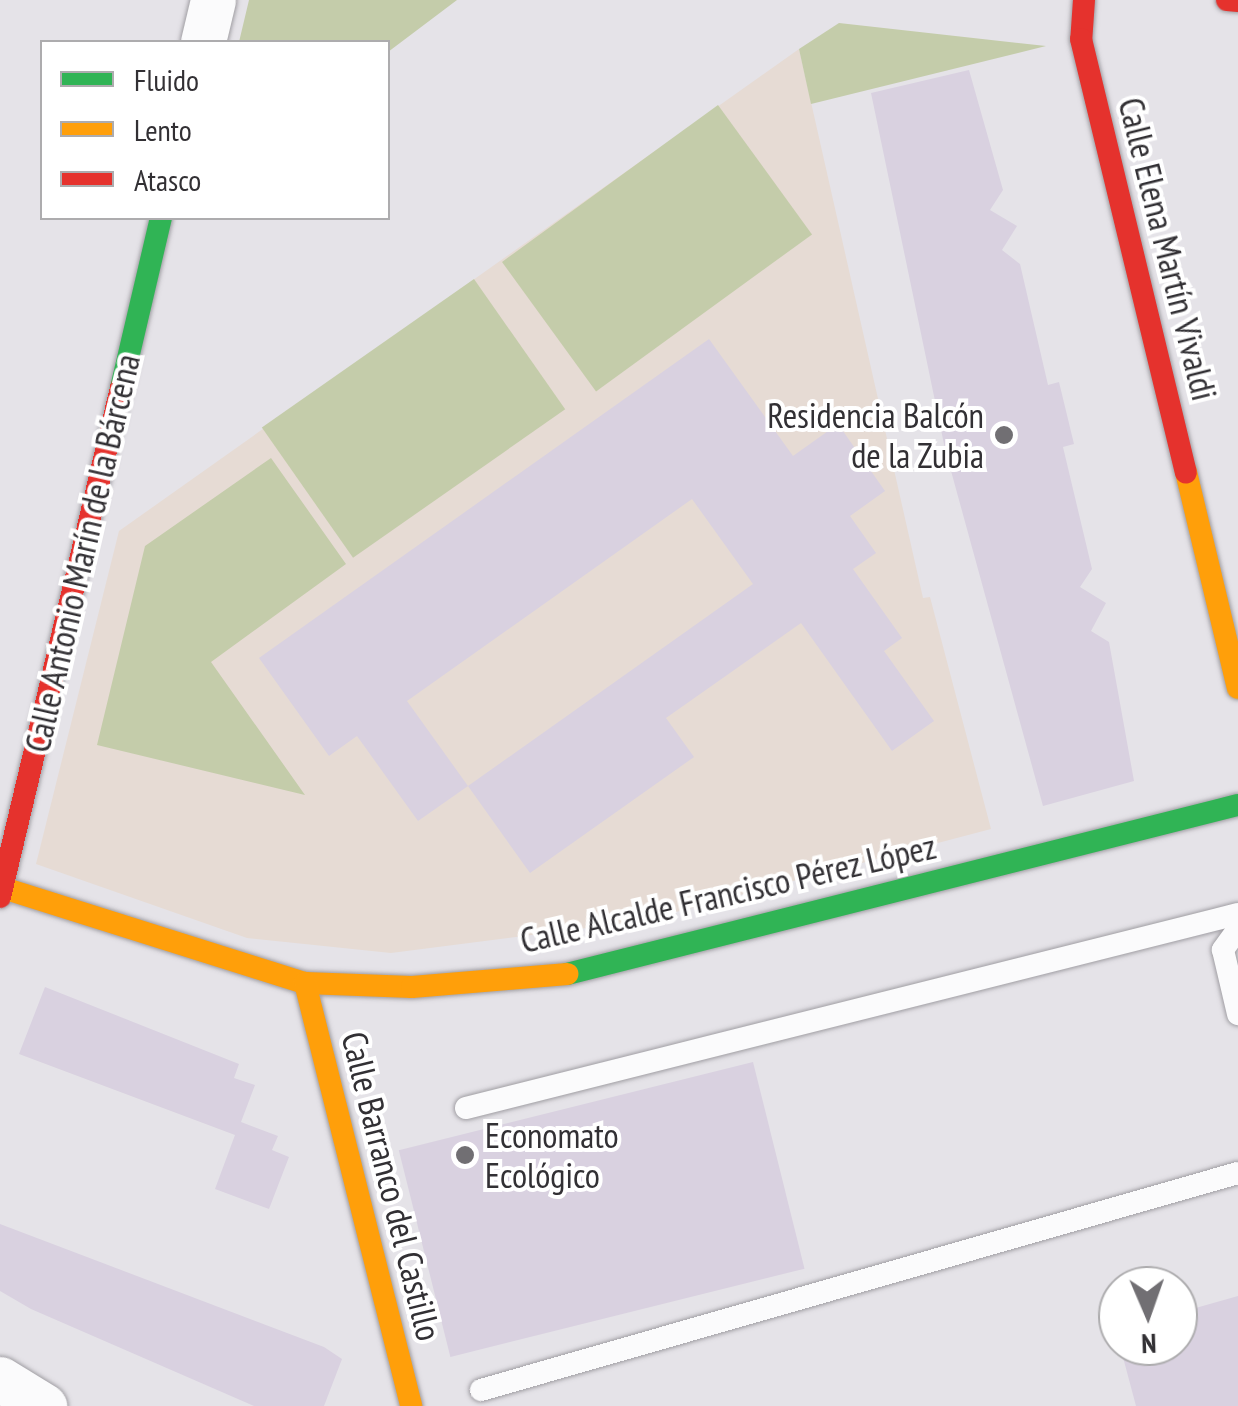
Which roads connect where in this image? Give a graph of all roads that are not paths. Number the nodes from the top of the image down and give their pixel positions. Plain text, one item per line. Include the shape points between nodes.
1 (213, 0) edge
2 (1084, 0) edge
3 (1227, 0) edge
4 (1238, 1) edge
5 (203, 40) edge
6 (161, 220) edge
7 (1238, 688) edge
8 (1238, 804) edge
9 (1, 890) edge
10 (1238, 914) edge
11 (1238, 929) edge
12 (306, 983) junction
13 (1238, 1014) edge
14 (466, 1108) dead end
15 (1238, 1174) edge
16 (0, 1378) edge
17 (480, 1390) dead end
18 (44, 1406) edge
19 (410, 1406) edge

1 - 5 street
2 - 7 street, Calle Elena Martín Vivaldi via 1081,39
3 - 4 street
6 - 9 street, Calle Antonio Marín de la Bárcena
8 - 12 street, Calle Alcalde Francisco Pérez López via 559,976
9 - 12 street, Calle Alcalde Francisco Pérez López
10 - 14 lane
11 - 13 lane via 1223,950
12 - 19 street, Calle Barranco del Castillo
15 - 17 lane
16 - 18 street

